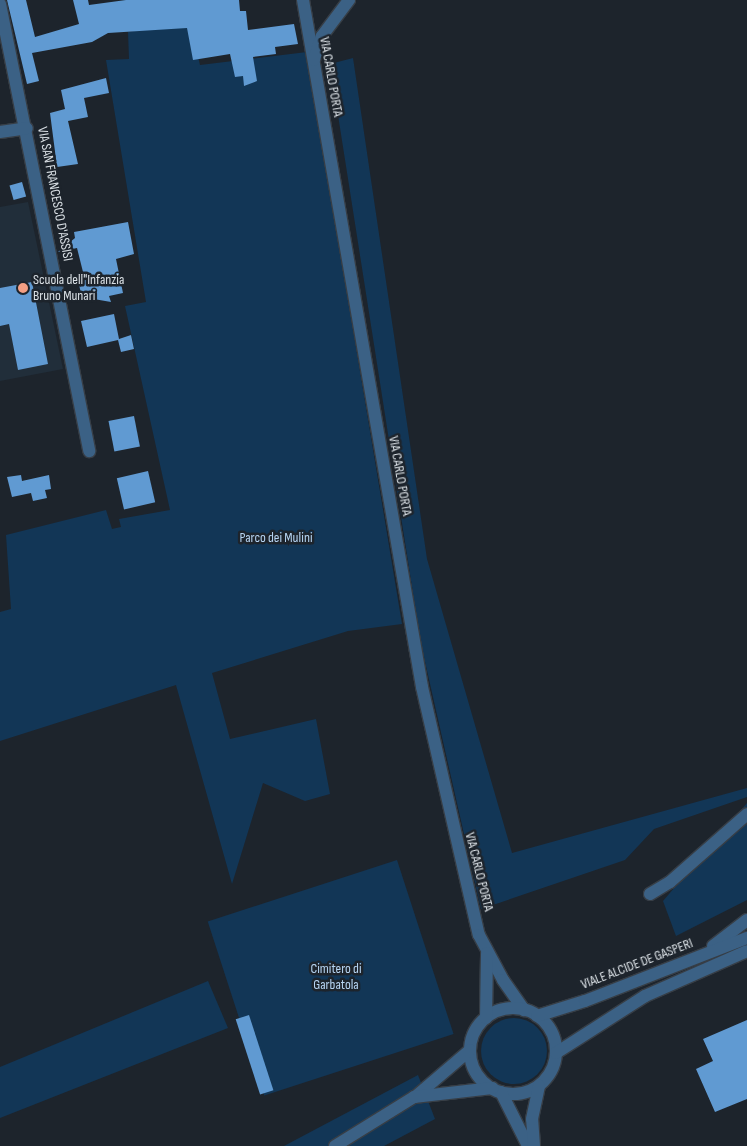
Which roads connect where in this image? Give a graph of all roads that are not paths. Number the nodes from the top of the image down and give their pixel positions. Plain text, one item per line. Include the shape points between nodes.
1 (302, 0) edge
2 (349, 0) edge
3 (0, 4) edge
4 (313, 62) junction
5 (27, 128) junction
6 (0, 132) edge
7 (89, 450) dead end
8 (747, 814) edge
9 (650, 894) dead end
10 (747, 920) edge
11 (747, 938) edge
12 (747, 951) edge
13 (487, 953) junction
14 (696, 958) junction
15 (524, 1010) junction
16 (537, 1016) junction
17 (486, 1018) junction
18 (470, 1050) junction
19 (556, 1053) junction
20 (539, 1086) junction
21 (497, 1090) junction
22 (414, 1098) junction
23 (335, 1146) edge
24 (528, 1146) edge
25 (534, 1146) edge

1 - 4 street, VIA CARLO PORTA
2 - 4 street via 322,36
3 - 5 street, VIA SAN FRANCESCO D'ASSISI
4 - 13 street, VIA CARLO PORTA via 422,686 479,935
5 - 6 street
5 - 7 street, VIA SAN FRANCESCO D'ASSISI
8 - 9 street via 670,882
10 - 14 street
11 - 14 street, VIALE ALCIDE DE GASPERI
12 - 19 street via 645,996
13 - 15 street
13 - 17 street
14 - 16 street, VIALE ALCIDE DE GASPERI
15 - 16 street
15 - 17 street via 511,1008
16 - 19 street via 554,1038
17 - 18 street via 475,1032
18 - 21 street via 476,1072
18 - 22 street
19 - 20 street via 551,1072
20 - 21 street via 514,1094
20 - 25 street via 532,1119
21 - 22 street
21 - 24 street
22 - 23 street

